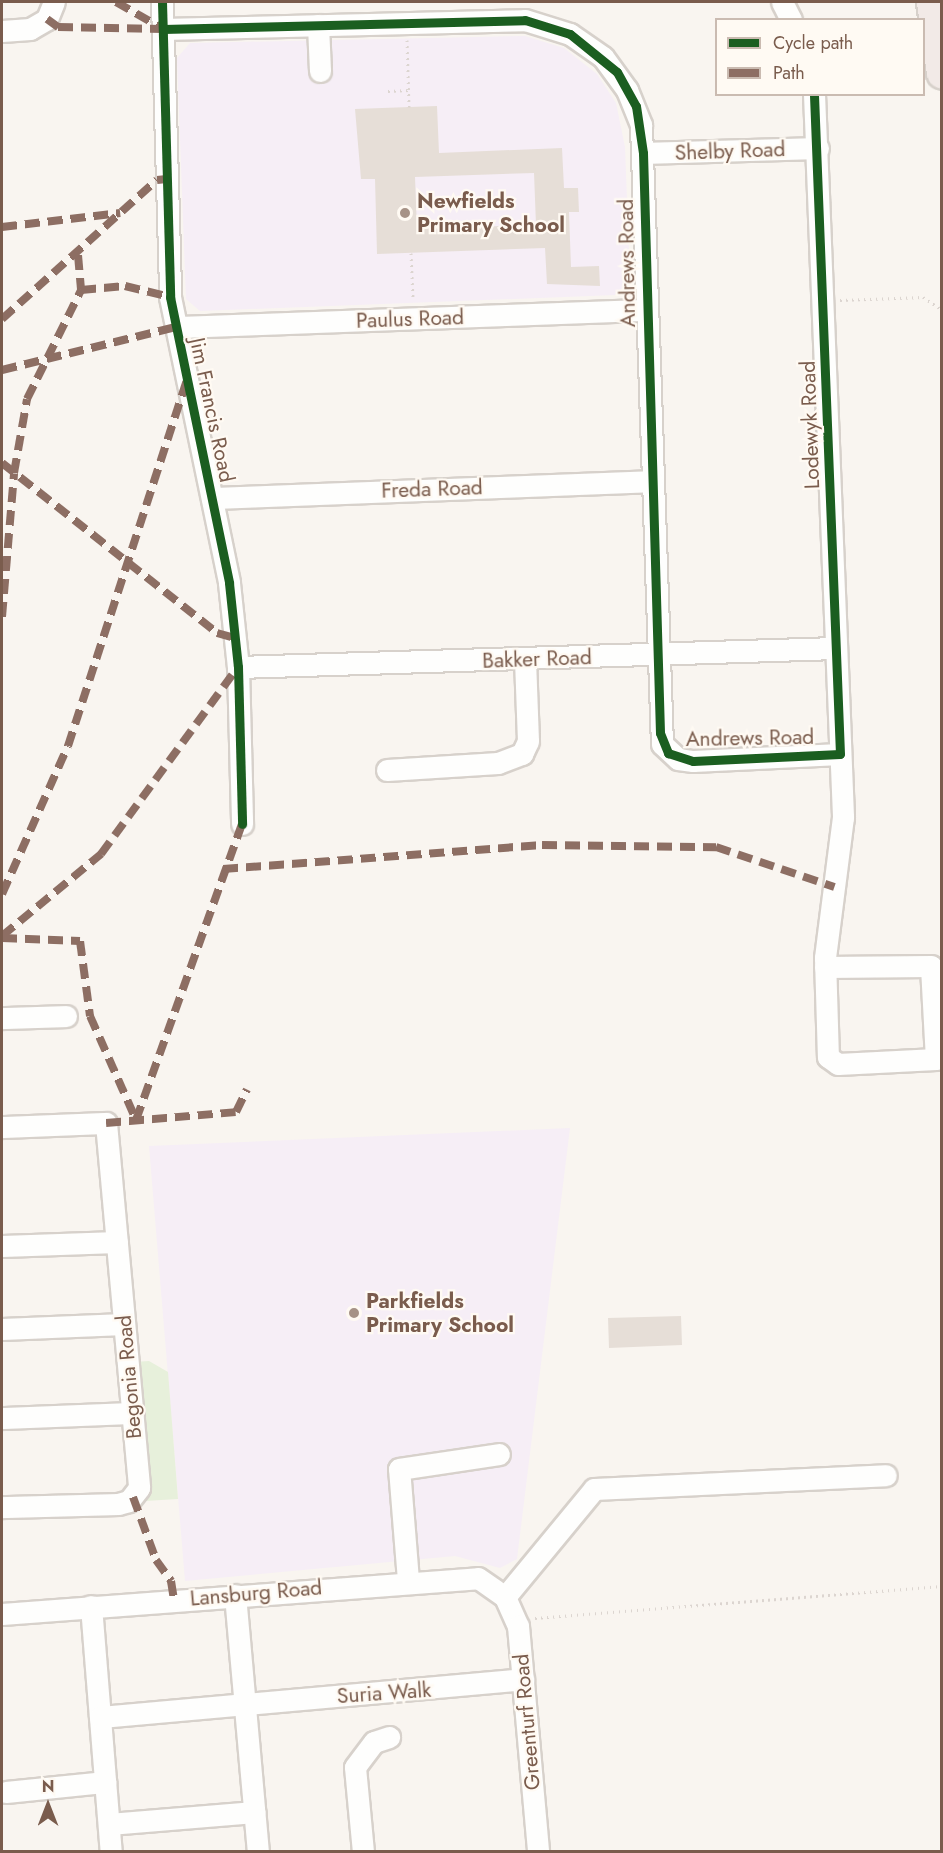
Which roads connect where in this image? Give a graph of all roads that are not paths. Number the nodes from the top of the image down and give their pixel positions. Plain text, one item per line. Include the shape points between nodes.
1 (54, 2) edge
2 (162, 2) edge
3 (782, 2) edge
4 (932, 2) edge
5 (790, 18) edge
6 (318, 25) junction
7 (163, 29) junction
8 (2, 31) edge
9 (320, 71) dead end
10 (942, 73) edge
11 (814, 96) edge
12 (818, 148) junction
13 (643, 153) junction
14 (645, 310) junction
15 (176, 327) junction
16 (652, 481) junction
17 (212, 498) junction
18 (836, 648) junction
19 (658, 654) junction
20 (525, 660) junction
21 (238, 667) junction
22 (840, 754) junction
23 (387, 770) dead end
24 (242, 825) dead end
25 (825, 967) junction
26 (66, 1016) dead end
27 (2, 1018) edge
28 (2, 1127) edge
29 (117, 1242) junction
30 (2, 1246) edge
31 (124, 1324) junction
32 (2, 1329) edge
33 (133, 1413) junction
34 (2, 1418) edge
35 (499, 1454) dead end
36 (886, 1475) dead end
37 (2, 1507) edge
38 (408, 1580) junction
39 (235, 1595) junction
40 (92, 1606) junction
41 (510, 1606) junction
42 (2, 1614) edge
43 (523, 1679) junction
44 (245, 1706) junction
45 (100, 1717) junction
46 (389, 1737) dead end
47 (105, 1782) junction
48 (6, 1792) dead end
49 (255, 1812) junction
50 (109, 1824) junction
51 (111, 1851) edge
52 (258, 1851) edge
53 (363, 1851) edge
54 (538, 1851) edge

1 - 8 street via 47,19 30,29
2 - 7 street, Jim Francis Road
3 - 5 street
4 - 10 highway
6 - 7 street, Andrews Road
6 - 9 street
6 - 13 street, Andrews Road via 525,20 570,34 617,72 636,106
7 - 15 street, Jim Francis Road via 170,297
11 - 12 street, Lodewyk Road
12 - 13 street, Shelby Road
12 - 18 street, Lodewyk Road
13 - 14 street, Andrews Road
14 - 15 street, Paulus Road
14 - 16 street, Andrews Road
15 - 17 street, Jim Francis Road
16 - 17 street, Freda Road
16 - 19 street, Andrews Road
17 - 21 street, Jim Francis Road
18 - 19 street, Bakker Road
18 - 22 street, Lodewyk Road
19 - 20 street, Bakker Road
19 - 22 street, Andrews Road via 662,744 678,759
20 - 21 street, Bakker Road
20 - 23 street via 528,741 522,754 498,763
21 - 24 street, Jim Francis Road
22 - 25 street, Lodewyk Road via 843,817
25 - 25 street, Lodewyk Road via 830,1061 936,1059 931,966
26 - 27 street
28 - 29 street, Begonia Road via 106,1123
29 - 30 street
29 - 31 street, Begonia Road
31 - 32 street
31 - 33 street, Begonia Road
33 - 34 street
33 - 37 street, Begonia Road via 139,1488 129,1501
35 - 38 street via 399,1468
36 - 41 street via 594,1489
38 - 39 street, Lansburg Road
38 - 41 street, Lansburg Road via 465,1575 490,1584
39 - 40 street, Lansburg Road
39 - 44 street
40 - 42 street, Lansburg Road
40 - 45 street
41 - 43 street, Greenturf Road
43 - 44 street, Suria Walk
43 - 54 street, Greenturf Road
44 - 45 street, Suria Walk
44 - 49 street
45 - 47 street
46 - 53 street via 374,1742 355,1767
47 - 48 street
47 - 50 street
49 - 50 street
49 - 52 street
50 - 51 street

